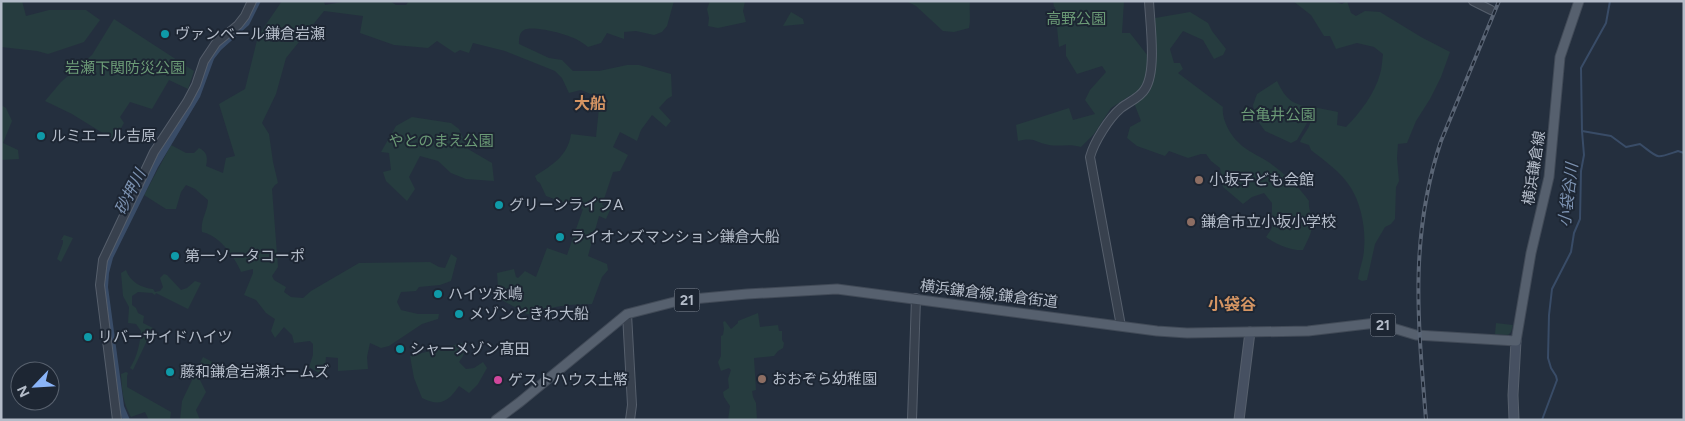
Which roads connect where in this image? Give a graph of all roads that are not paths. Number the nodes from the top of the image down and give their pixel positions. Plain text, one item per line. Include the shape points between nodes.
1 (252, 1) edge
2 (1149, 1) edge
3 (1473, 1) edge
4 (1580, 1) edge
5 (1491, 10) dead end
6 (916, 298) junction
7 (627, 314) junction
8 (1121, 326) junction
9 (1250, 332) junction
10 (1516, 340) junction
11 (117, 420) edge
12 (496, 420) edge
13 (630, 420) edge
14 (912, 420) edge
15 (1239, 420) edge
16 (1514, 420) edge

1 - 11 street via 238,25 216,43 204,61 192,94 154,152 103,260 100,289
2 - 8 street via 1152,46 1148,84 1109,122 1090,156
3 - 5 street
4 - 10 main road, 横浜鎌倉線 via 1560,57 1549,178
6 - 7 main road, 横浜鎌倉線;鎌倉街道 / 21 via 837,289 813,290 682,300
6 - 8 main road, 横浜鎌倉線;鎌倉街道 / 21
6 - 14 street
7 - 12 main road, 横浜鎌倉線;鎌倉街道 / 21
7 - 13 street
8 - 9 main road, 横浜鎌倉線;鎌倉街道 / 21 via 1187,333
9 - 10 main road, 横浜鎌倉線;鎌倉街道 / 21 via 1308,331 1376,323 1416,335
9 - 15 main road
10 - 16 main road

